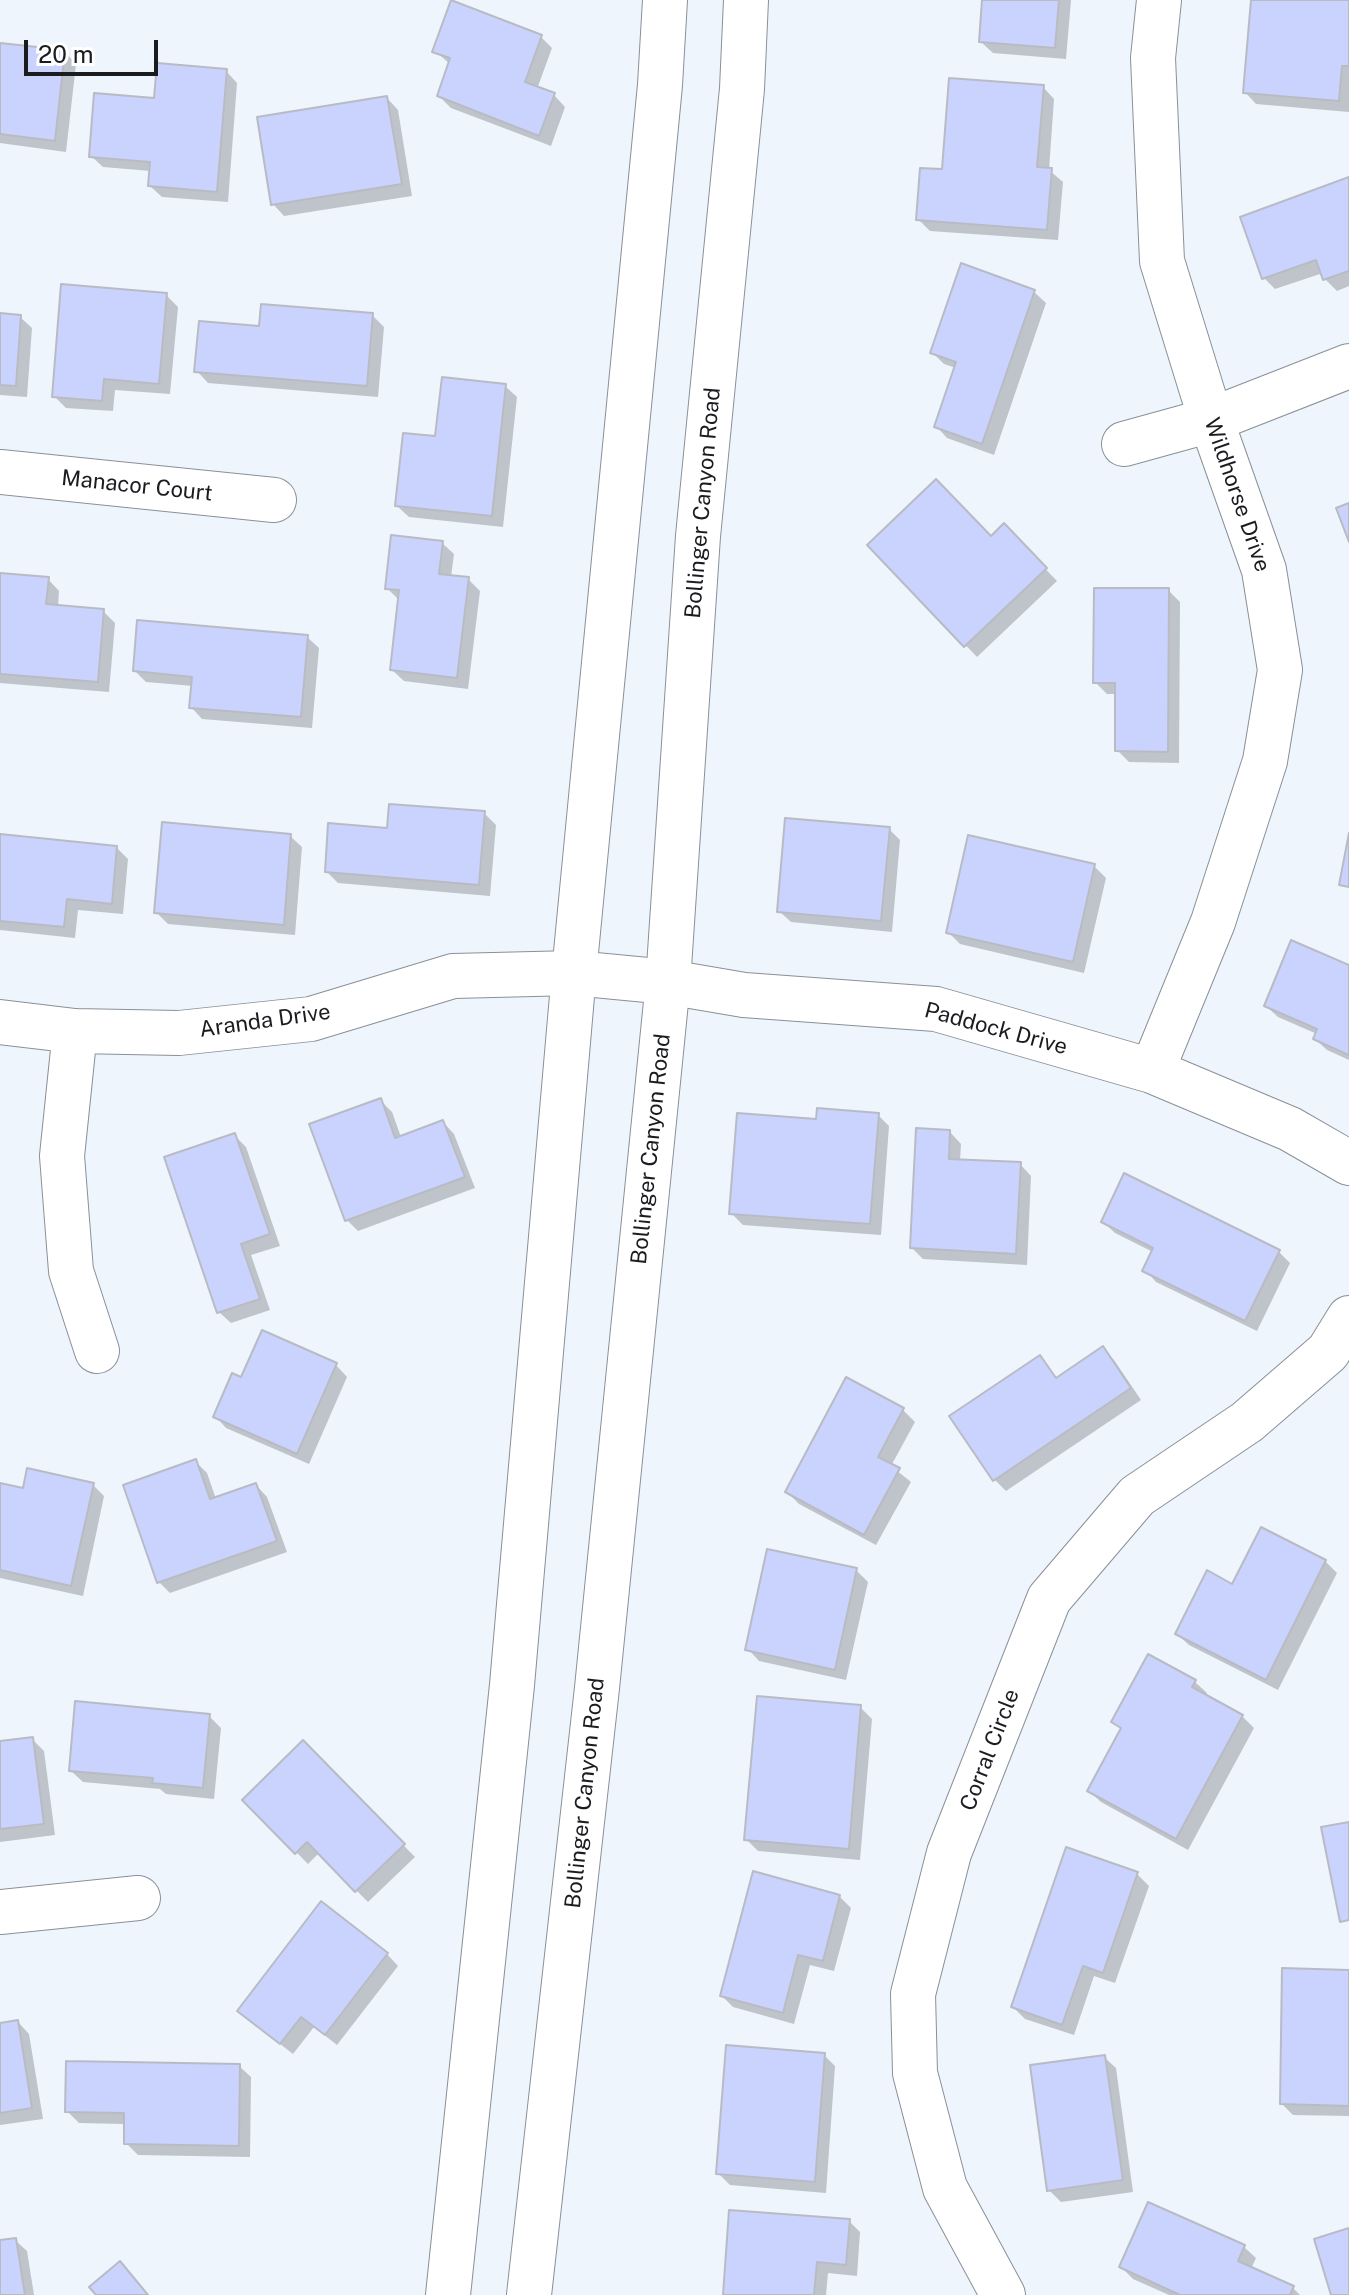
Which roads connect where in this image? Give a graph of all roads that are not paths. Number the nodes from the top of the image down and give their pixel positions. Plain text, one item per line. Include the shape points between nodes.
1 (665, 0) edge
2 (746, 0) edge
3 (1159, 0) edge
4 (1349, 366) edge
5 (1211, 420) junction
6 (1124, 444) dead end
7 (0, 472) edge
8 (274, 500) dead end
9 (574, 973) junction
10 (668, 982) junction
11 (0, 1022) edge
12 (75, 1031) junction
13 (1152, 1071) junction
14 (1349, 1163) edge
15 (1349, 1318) edge
16 (97, 1351) dead end
17 (138, 1898) dead end
18 (0, 1912) edge
19 (448, 2295) edge
20 (529, 2295) edge
21 (1003, 2295) edge

1 - 9 street
2 - 10 street, Bollinger Canyon Road via 698,536
3 - 5 street, Wildhorse Drive via 1153,58 1162,261
4 - 5 street
5 - 6 street
5 - 13 street, Wildhorse Drive via 1264,570 1280,670 1265,761 1213,922
7 - 8 street, Manacor Court
9 - 10 street, Paddock Drive
9 - 12 street, Aranda Drive via 453,976 311,1019 179,1033
9 - 19 street via 512,1685
10 - 13 street, Paddock Drive via 744,995 936,1009
10 - 20 street, Bollinger Canyon Road
11 - 12 street, Aranda Drive
12 - 16 street via 62,1156 71,1271
13 - 14 street, Paddock Drive via 1290,1129
15 - 21 street, Corral Circle via 1328,1352 1247,1422 1137,1496 1049,1599 949,1853 913,1994 915,2073 945,2188
17 - 18 street

